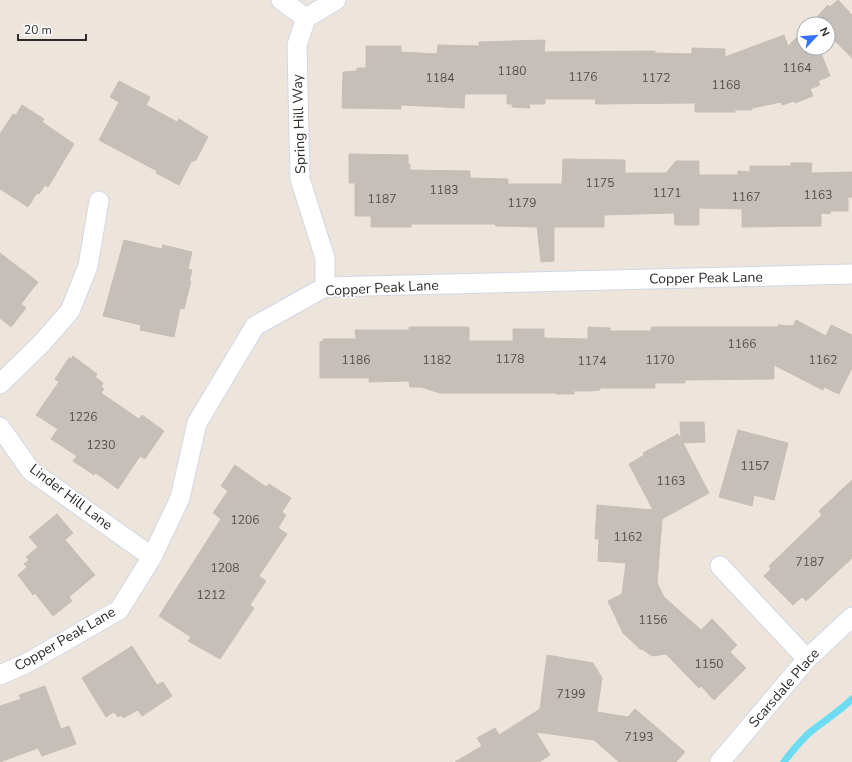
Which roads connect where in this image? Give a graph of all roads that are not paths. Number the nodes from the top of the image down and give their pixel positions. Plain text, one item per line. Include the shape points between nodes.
1 (281, 0) edge
2 (336, 0) edge
3 (306, 18) junction
4 (99, 201) dead end
5 (852, 274) edge
6 (325, 287) junction
7 (0, 384) edge
8 (0, 427) edge
9 (152, 557) junction
10 (720, 566) dead end
11 (852, 617) edge
12 (807, 659) junction
13 (0, 675) edge
14 (720, 762) edge

1 - 3 street
2 - 3 street
3 - 6 street, Spring Hill Way via 297,45 300,179 325,258
4 - 7 street via 88,266 70,311
5 - 6 street, Copper Peak Lane
6 - 9 street, Copper Peak Lane via 255,326 197,422 180,498
8 - 9 street, Linder Hill Lane via 31,470
9 - 13 street, Copper Peak Lane via 119,610 27,663
10 - 12 street
11 - 12 street, Scarsdale Place
12 - 14 street, Scarsdale Place

